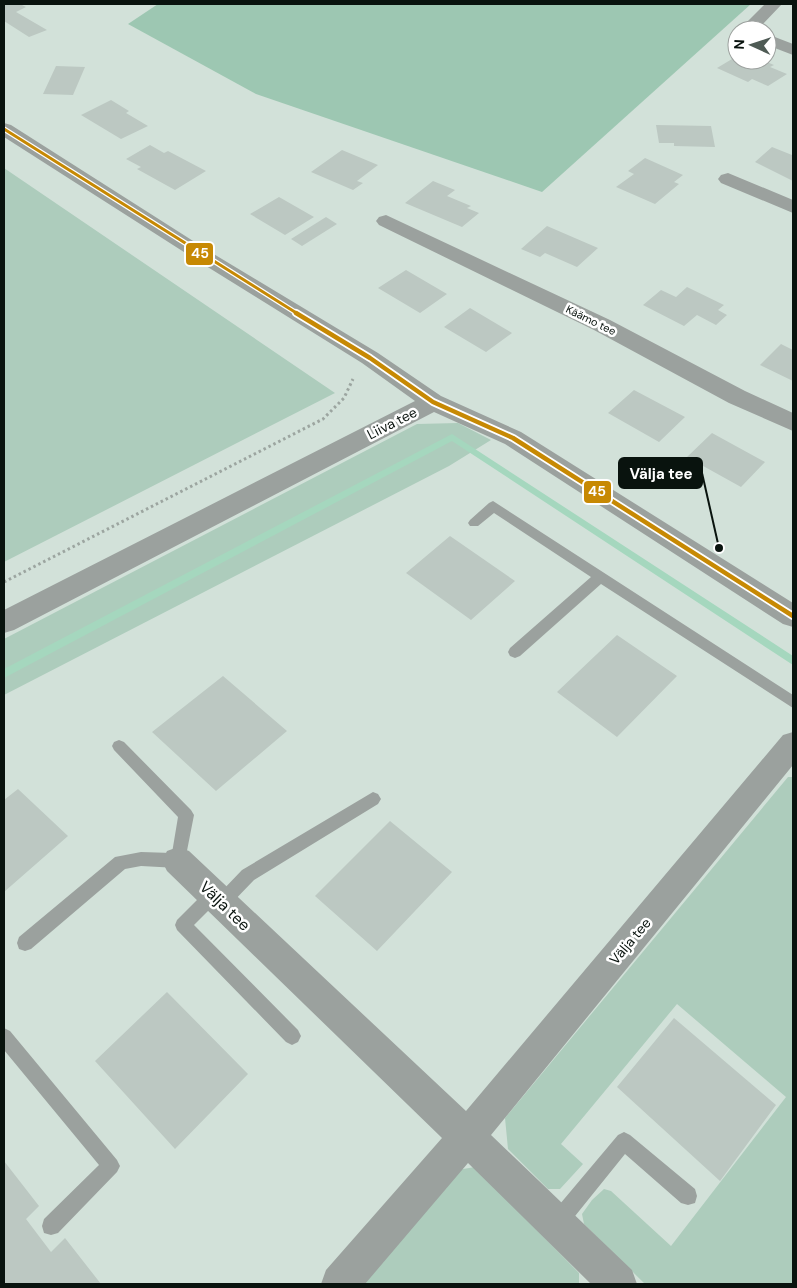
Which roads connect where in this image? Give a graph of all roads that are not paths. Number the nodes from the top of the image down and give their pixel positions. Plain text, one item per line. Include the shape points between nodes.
1 (774, 4) edge
2 (757, 20) edge
3 (777, 43) edge
4 (793, 50) edge
5 (4, 129) edge
6 (728, 179) dead end
7 (793, 207) edge
8 (386, 222) dead end
9 (433, 402) junction
10 (793, 423) edge
11 (474, 523) dead end
12 (600, 576) junction
13 (791, 610) edge
14 (4, 622) edge
15 (515, 652) dead end
16 (793, 702) edge
17 (119, 746) dead end
18 (791, 752) edge
19 (373, 799) dead end
20 (178, 861) junction
21 (217, 899) junction
22 (26, 942) dead end
23 (292, 1036) dead end
24 (4, 1037) edge
25 (467, 1137) junction
26 (688, 1196) dead end
27 (556, 1225) junction
28 (51, 1226) dead end
29 (340, 1284) edge
30 (618, 1284) edge

1 - 2 street
3 - 4 street
5 - 9 street via 370,358
6 - 7 street
8 - 10 street, Käämo tee via 602,325 737,398
9 - 13 street, Liiva tee via 513,438
9 - 14 street, Liiva tee
11 - 12 lane via 493,506
12 - 15 lane
12 - 16 lane
17 - 20 lane via 186,815
18 - 25 street, Välja tee
19 - 21 lane via 248,875
20 - 21 street, Välja tee
20 - 22 lane via 141,859 121,862
21 - 23 lane via 183,925
21 - 25 street, Välja tee
24 - 28 lane via 111,1166
25 - 27 street, Välja tee
25 - 29 street, Välja tee
26 - 27 lane via 624,1141
27 - 30 street, Välja tee

